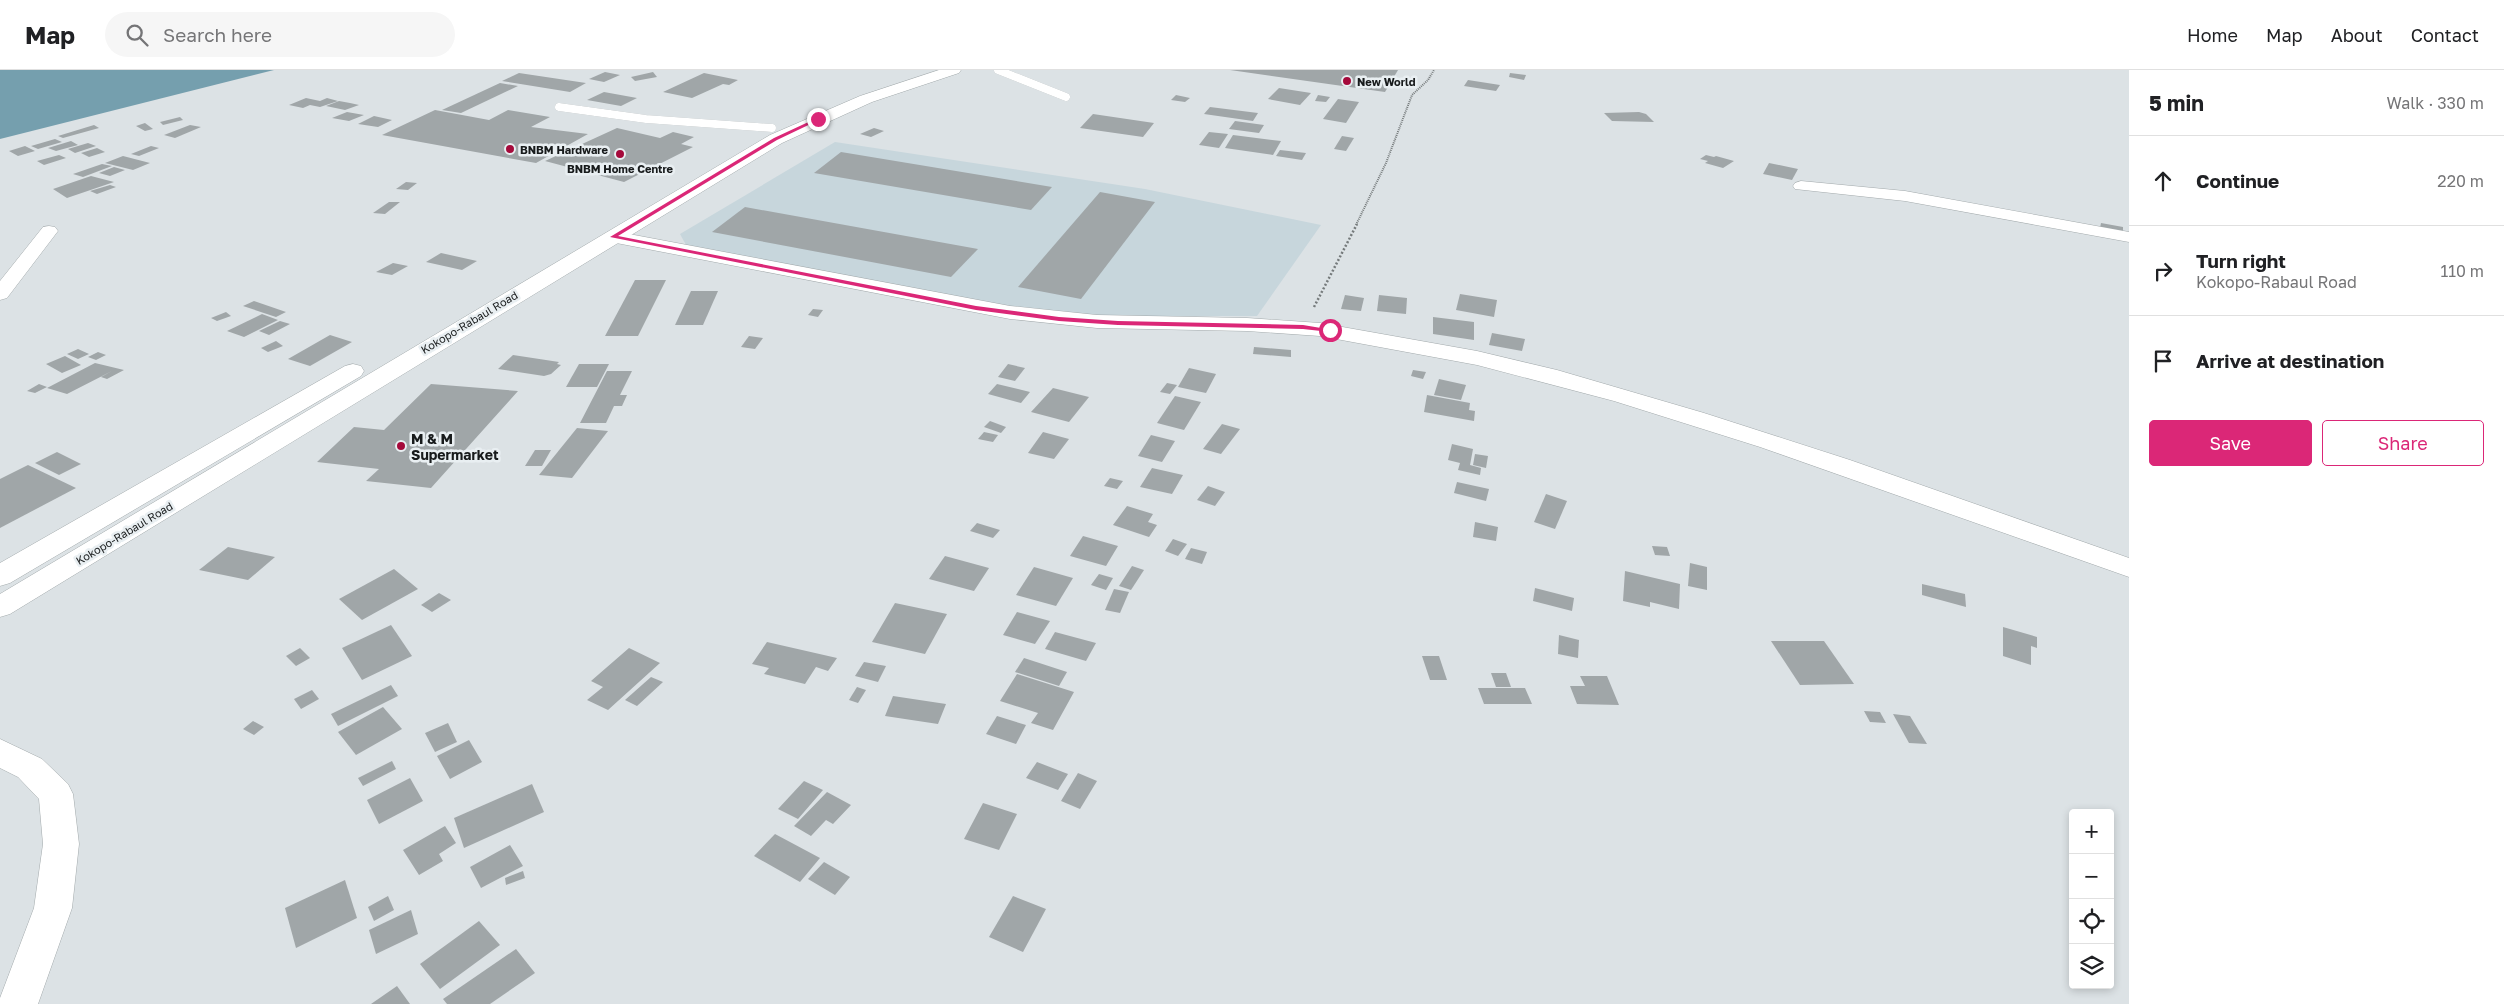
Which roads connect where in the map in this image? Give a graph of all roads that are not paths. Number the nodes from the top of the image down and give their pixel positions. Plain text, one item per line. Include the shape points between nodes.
1 (923, 70) edge
2 (954, 70) edge
3 (998, 70) edge
4 (1066, 97) dead end
5 (559, 107) dead end
6 (772, 128) junction
7 (1802, 186) dead end
8 (49, 231) dead end
9 (613, 237) junction
10 (2129, 237) edge
11 (0, 294) edge
12 (2129, 568) edge
13 (0, 576) edge
14 (0, 607) edge
15 (0, 752) edge
16 (18, 1004) edge

1 - 6 main road, Kokopo-Rabaul Road via 854,92
2 - 9 main road, Kokopo-Rabaul Road via 866,99 776,139
3 - 4 lane
5 - 6 lane via 646,119
6 - 13 main road, Kokopo-Rabaul Road
7 - 10 street via 1905,196
8 - 11 street
9 - 12 main road via 976,308 1118,323 1303,327 1368,337 1548,375 1705,422
9 - 14 main road, Kokopo-Rabaul Road
15 - 16 main road via 30,768 56,794 61,844 53,908

